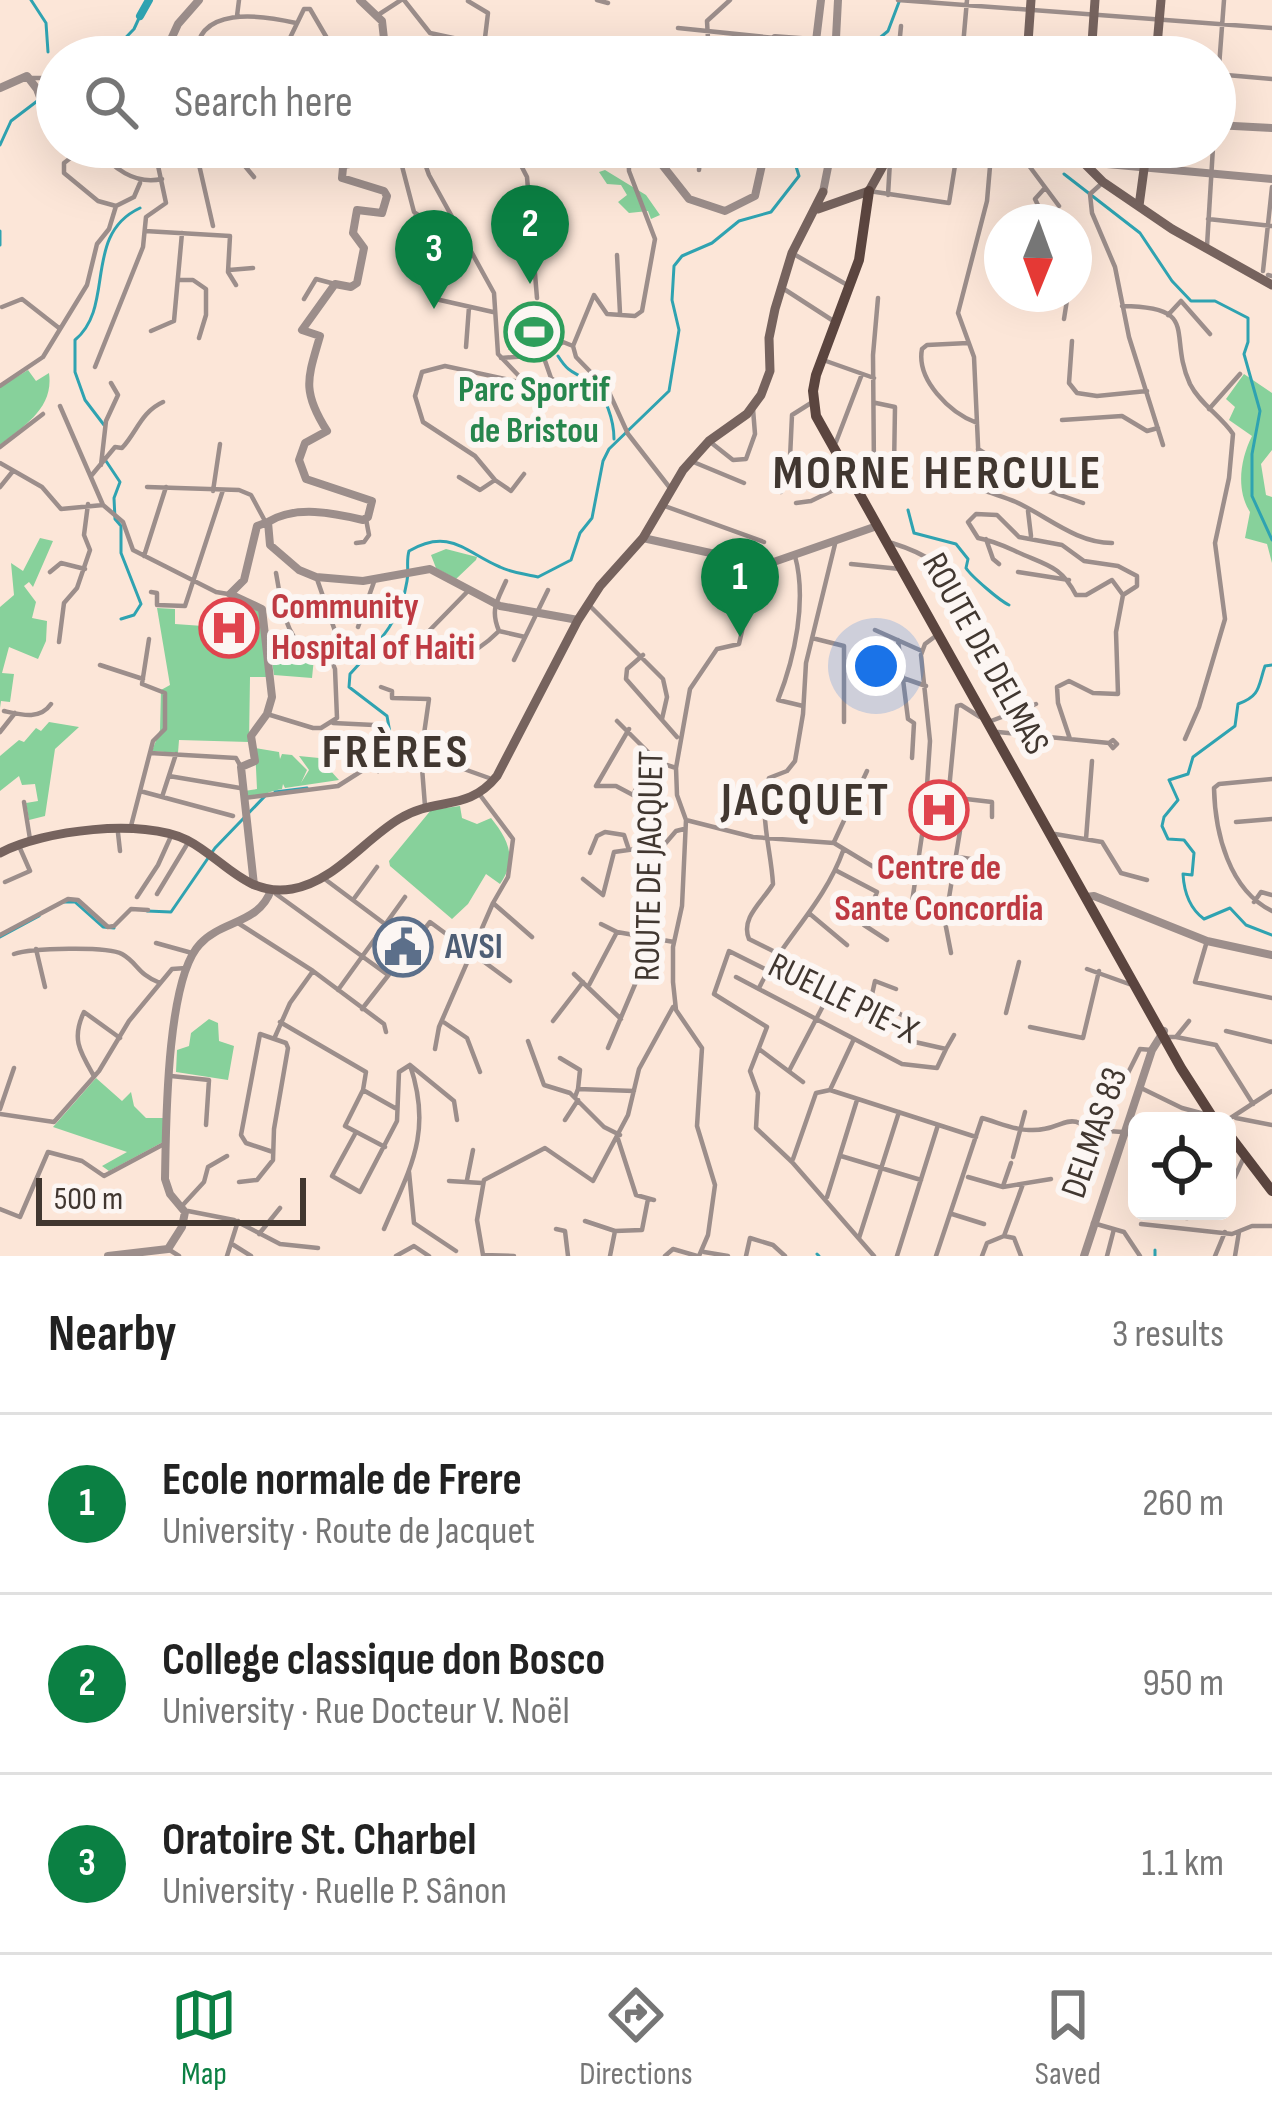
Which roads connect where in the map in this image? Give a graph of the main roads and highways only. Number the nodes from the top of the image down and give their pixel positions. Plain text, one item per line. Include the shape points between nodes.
1 (1096, 0) edge
2 (1161, 0) edge
3 (1031, 5) edge
4 (1029, 36) edge
5 (1093, 36) edge
6 (1158, 36) edge
7 (881, 168) edge
8 (1090, 168) edge
9 (1144, 168) edge
10 (869, 193) junction
11 (830, 202) junction
12 (1139, 206) junction
13 (816, 211) junction
14 (1266, 277) edge
15 (838, 324) junction
16 (816, 402) junction
17 (856, 483) junction
18 (879, 525) junction
19 (904, 568) junction
20 (991, 723) junction
21 (0, 854) edge
22 (1088, 896) junction
23 (1213, 1112) edge
24 (1236, 1148) edge
25 (1270, 1187) edge

1 - 5 main road
2 - 6 main road
3 - 4 main road
7 - 10 main road
8 - 12 main road
9 - 12 main road
10 - 11 main road
10 - 15 main road via 866,248
11 - 13 main road
11 - 13 main road via 823,192
12 - 14 main road
13 - 21 main road via 792,253 771,325 768,380 753,408 692,461 588,604 480,795 400,818 306,886 254,885 190,841 131,826 30,839
15 - 16 main road
15 - 16 main road via 816,375
16 - 17 main road, ROUTE DE DELMAS
16 - 17 main road, ROUTE DE DELMAS via 816,416
17 - 18 main road, ROUTE DE DELMAS
18 - 19 main road, ROUTE DE DELMAS
18 - 19 main road, ROUTE DE DELMAS
19 - 20 main road, ROUTE DE DELMAS
20 - 22 main road, ROUTE DE DELMAS
20 - 22 main road, ROUTE DE DELMAS
22 - 23 main road, ROUTE DE DELMAS
24 - 25 main road

